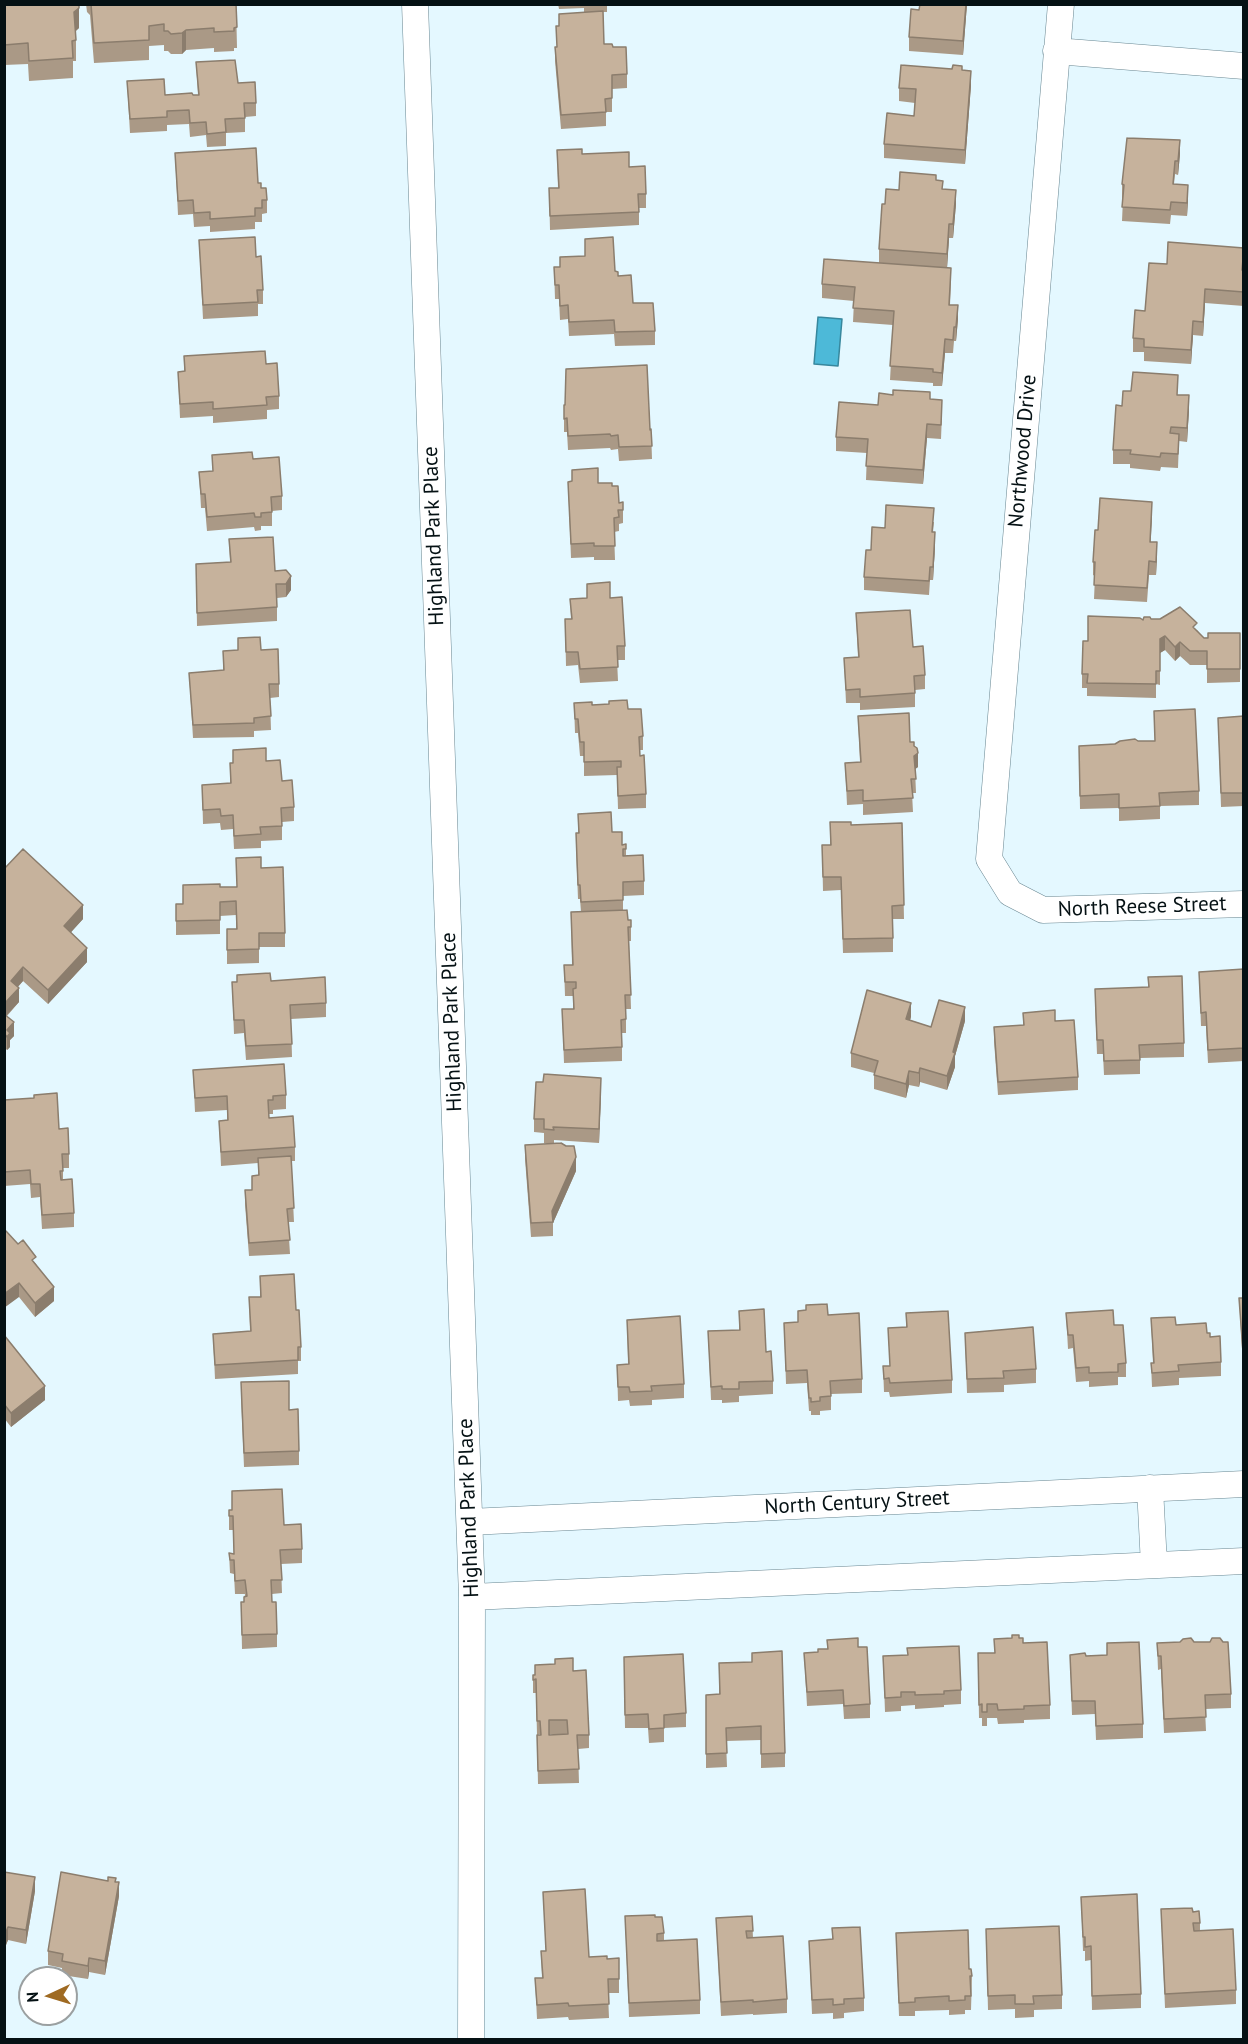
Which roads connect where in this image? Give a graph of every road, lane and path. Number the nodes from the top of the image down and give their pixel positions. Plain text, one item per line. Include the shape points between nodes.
1 (415, 4) edge
2 (1061, 4) edge
3 (1056, 51) junction
4 (1244, 66) edge
5 (1010, 893) joint
6 (1244, 904) edge
7 (1244, 1484) edge
8 (1150, 1488) junction
9 (470, 1522) junction
10 (1244, 1561) edge
11 (1154, 1565) junction
12 (472, 1597) junction
13 (471, 2040) edge

1 - 9 street, Highland Park Place
2 - 3 street, Northwood Drive
3 - 4 street
3 - 5 street, Northwood Drive via 989,860
5 - 6 street, North Reese Street via 1043,910
7 - 8 street, North Century Street
8 - 9 street, North Century Street
8 - 11 street
9 - 12 street, Highland Park Place
10 - 11 street
11 - 12 street
12 - 13 street, Highland Park Place

